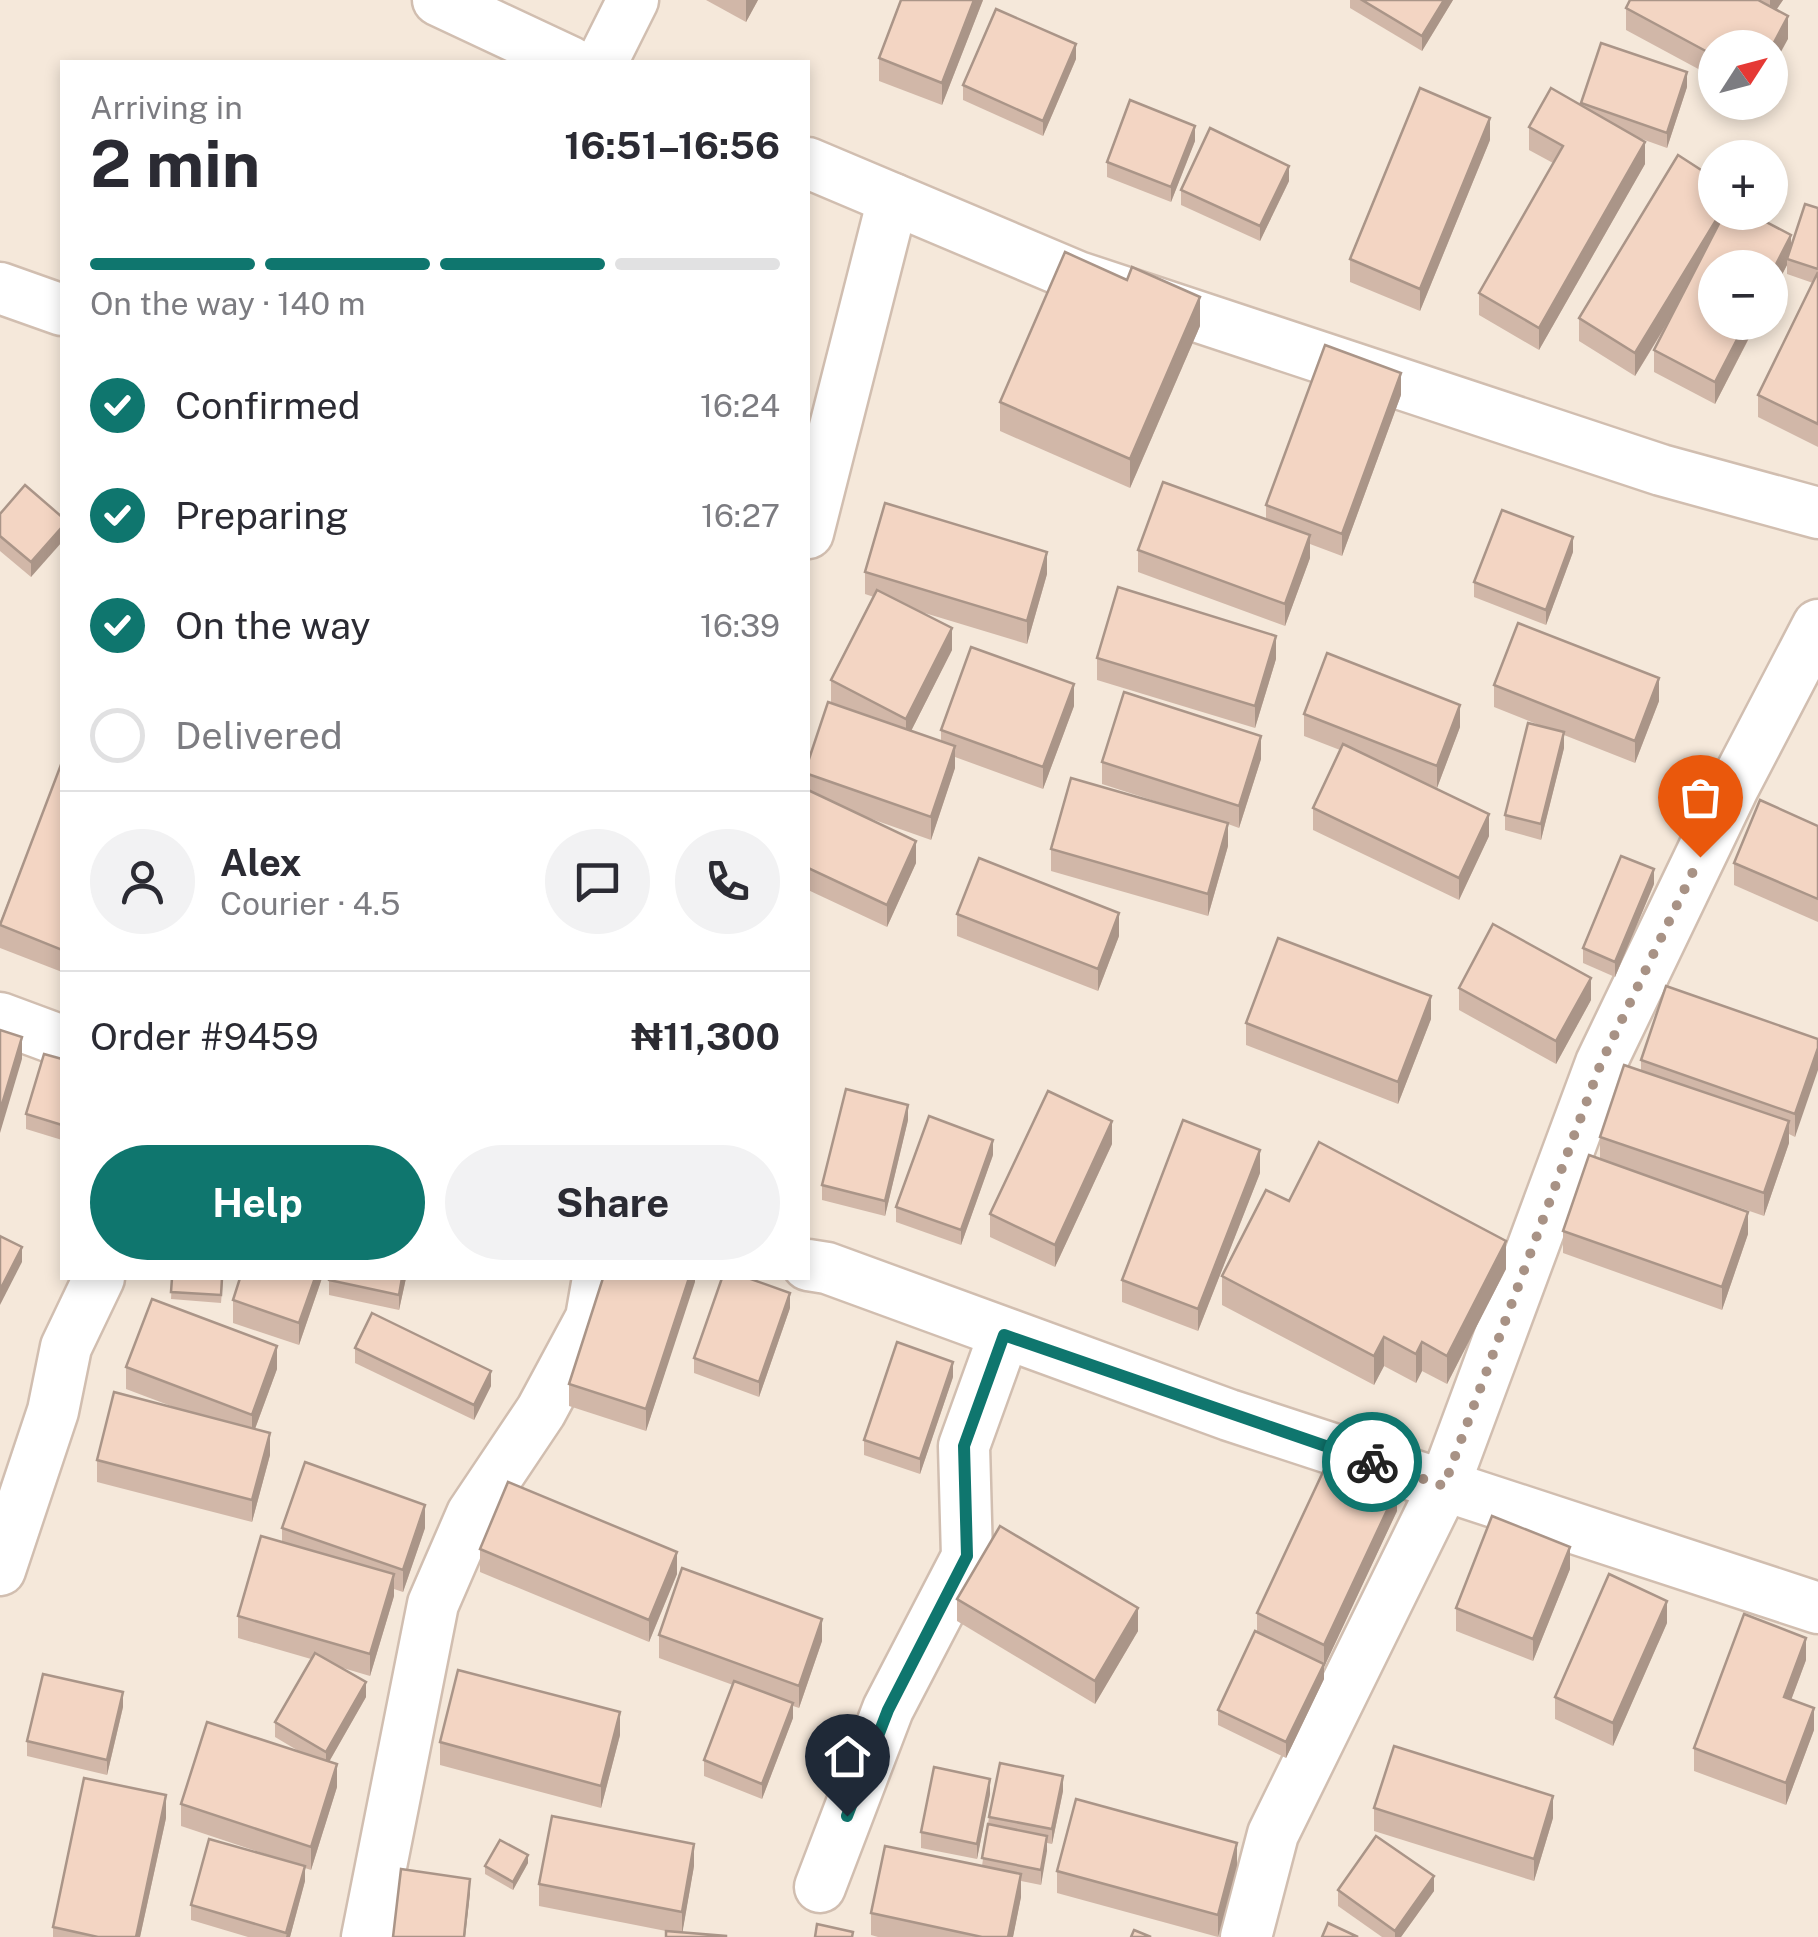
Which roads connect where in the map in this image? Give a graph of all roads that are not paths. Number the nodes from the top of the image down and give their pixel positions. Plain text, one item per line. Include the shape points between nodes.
1 (438, 0) edge
2 (633, 0) edge
3 (566, 60) edge
4 (603, 60) edge
5 (810, 164) edge
6 (894, 199) junction
7 (0, 288) edge
8 (60, 309) edge
9 (1818, 513) edge
10 (810, 525) edge
11 (1818, 625) edge
12 (0, 1018) edge
13 (60, 1040) edge
14 (810, 1265) edge
15 (98, 1280) edge
16 (598, 1280) edge
17 (1004, 1335) junction
18 (1444, 1486) junction
19 (0, 1570) edge
20 (1818, 1608) edge
21 (820, 1887) dead end
22 (368, 1937) edge
23 (1246, 1937) edge

1 - 3 street
2 - 4 street
5 - 6 street
6 - 9 street via 1096,283 1661,470
6 - 10 street
7 - 8 street
11 - 18 street via 1601,1063
12 - 13 street
14 - 17 street
15 - 19 street via 66,1348 53,1411
16 - 22 street via 590,1318 541,1411 472,1514 432,1604
17 - 18 street
17 - 21 street via 964,1446 967,1556 888,1710
18 - 20 street
18 - 23 street via 1273,1834

